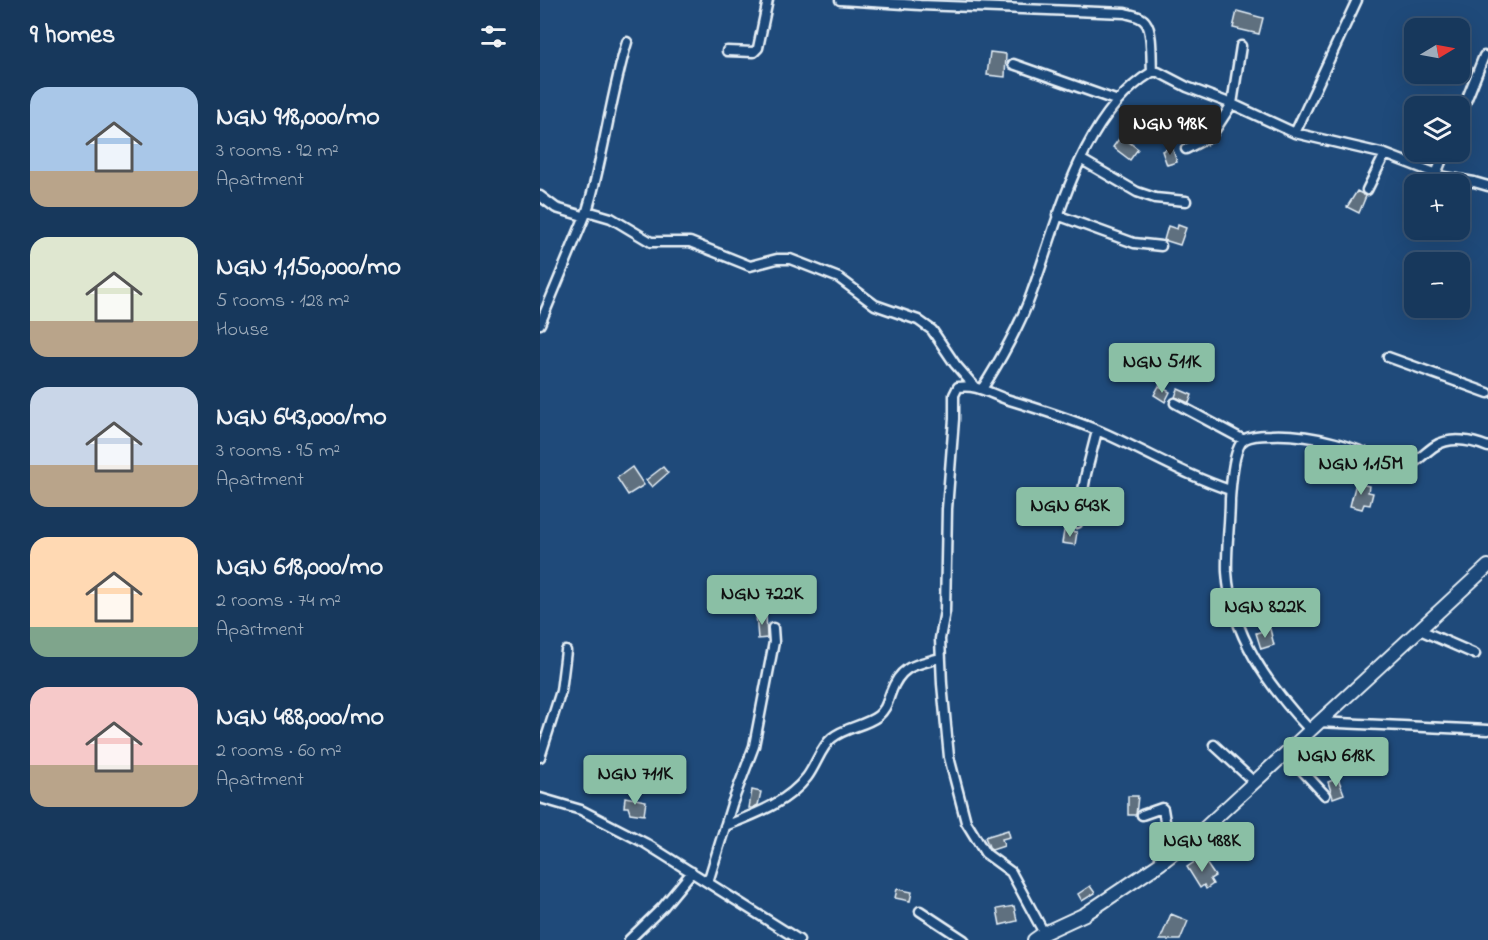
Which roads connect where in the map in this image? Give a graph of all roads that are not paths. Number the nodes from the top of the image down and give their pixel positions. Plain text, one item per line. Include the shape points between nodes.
1 (768, 0) edge
2 (840, 0) edge
3 (1358, 0) edge
4 (627, 42) dead end
5 (1241, 46) dead end
6 (727, 51) dead end
7 (1484, 56) dead end
8 (1013, 64) dead end
9 (1152, 72) junction
10 (1468, 96) edge
11 (1118, 101) junction
12 (1232, 104) junction
13 (1295, 133) junction
14 (1186, 149) dead end
15 (1385, 154) junction
16 (1082, 160) junction
17 (1441, 162) edge
18 (1436, 174) joint
19 (1470, 182) edge
20 (1488, 186) edge
21 (1367, 190) dead end
22 (540, 196) edge
23 (1186, 201) dead end
24 (585, 214) junction
25 (1057, 215) junction
26 (1161, 246) dead end
27 (540, 324) edge
28 (1388, 357) dead end
29 (978, 387) junction
30 (1488, 393) edge
31 (1174, 403) dead end
32 (1097, 430) junction
33 (1244, 440) junction
34 (1488, 447) edge
35 (1230, 490) junction
36 (1077, 524) dead end
37 (1488, 566) edge
38 (773, 628) dead end
39 (1419, 630) junction
40 (566, 651) dead end
41 (1475, 654) dead end
42 (940, 658) junction
43 (1314, 726) junction
44 (1488, 730) edge
45 (1214, 745) dead end
46 (1285, 752) junction
47 (540, 757) edge
48 (1253, 781) junction
49 (1325, 795) dead end
50 (540, 798) edge
51 (1142, 815) dead end
52 (725, 826) junction
53 (1161, 863) junction
54 (692, 872) junction
55 (708, 882) junction
56 (920, 912) dead end
57 (1039, 937) edge
58 (629, 940) edge
59 (799, 940) edge
60 (964, 940) edge

1 - 6 street via 758,48 754,52
2 - 9 street via 1125,13 1147,24
3 - 13 street
4 - 24 street
5 - 12 street
7 - 10 street
8 - 11 street
9 - 11 street
9 - 12 street
11 - 16 street via 1086,146
12 - 13 street
12 - 14 street via 1211,136
13 - 15 street
15 - 18 street
15 - 21 street
16 - 23 street via 1137,192
16 - 25 street
17 - 18 street
19 - 20 street
22 - 24 street via 556,208
24 - 27 street
24 - 29 street via 611,218 651,242 690,242 750,266 790,259 839,279 875,305 918,320 932,330 955,364
25 - 26 street via 1134,243
25 - 29 street via 1032,294
28 - 30 street
29 - 32 street
29 - 42 street via 958,387 954,394
31 - 33 street
32 - 35 street
32 - 36 street
33 - 34 street via 1258,435 1294,434 1345,445 1403,467 1443,443 1469,440
33 - 35 street via 1237,447
35 - 43 street via 1227,572 1231,606 1257,664 1292,711
37 - 39 street
38 - 52 street via 774,642 754,746
39 - 41 street
39 - 43 street
40 - 47 street via 561,691
42 - 52 street via 907,667 894,685 889,704 878,716 831,738 807,778 790,795
42 - 57 street via 949,757 966,822 985,853 1011,872
43 - 44 street
43 - 46 street
45 - 48 street
46 - 48 street
46 - 49 street
48 - 53 street via 1196,836
50 - 54 street via 580,810
51 - 53 street via 1163,809 1166,827 1158,844
52 - 55 street
53 - 57 street via 1085,914
54 - 55 street
54 - 58 street
55 - 59 street
56 - 60 street

